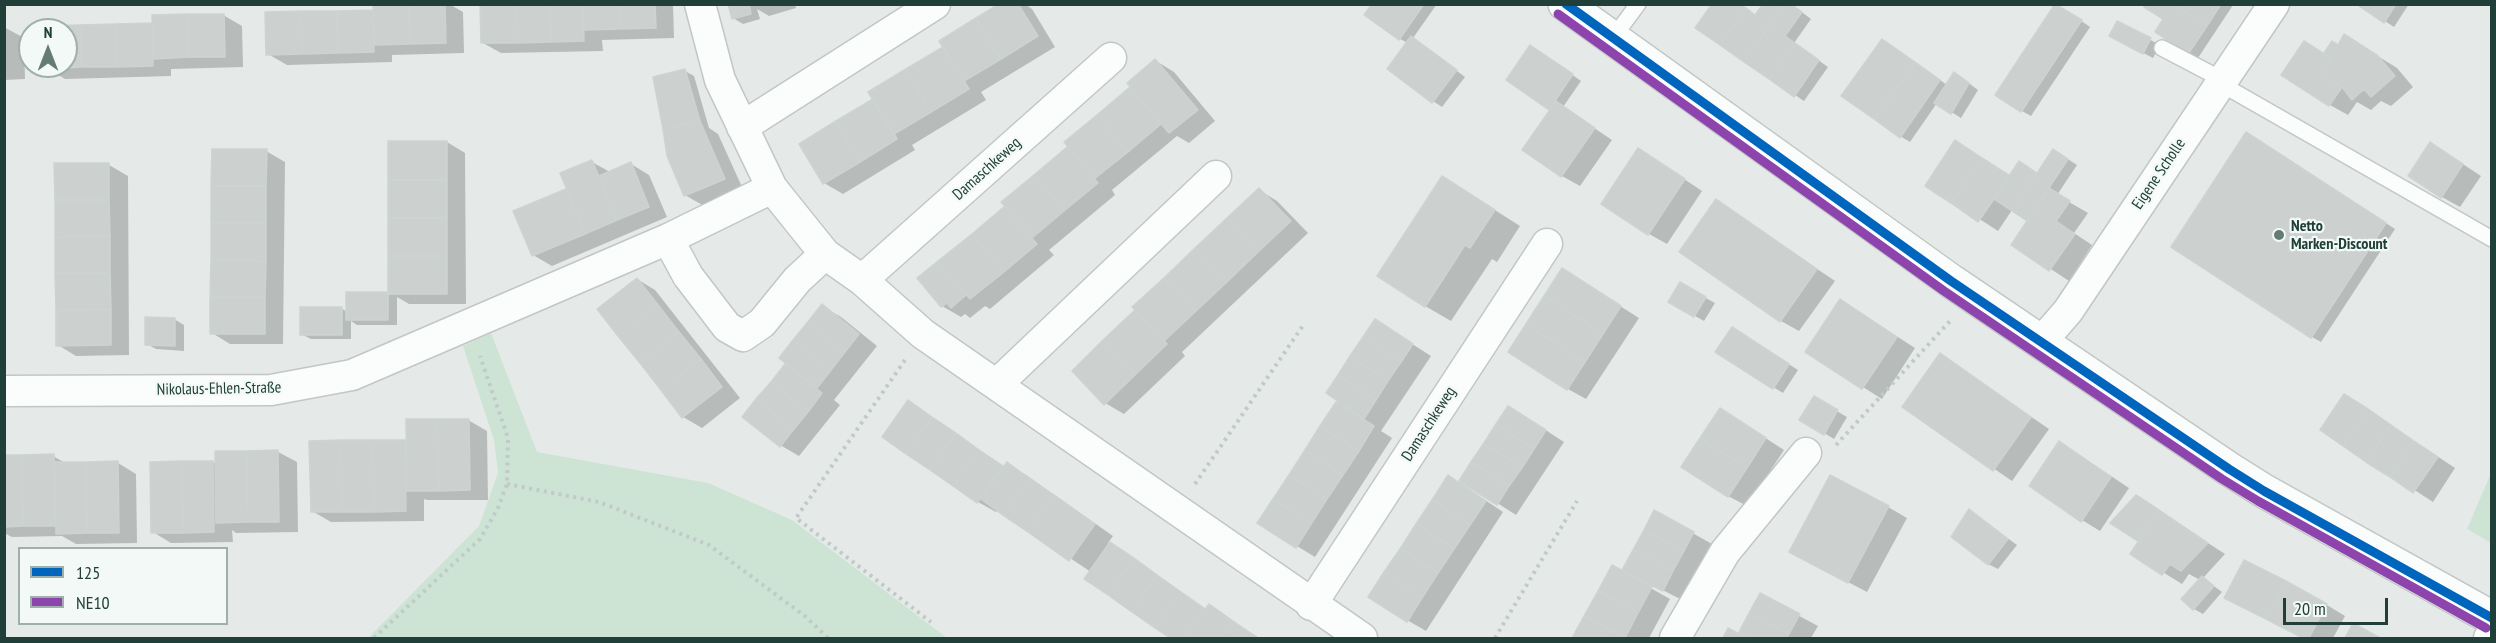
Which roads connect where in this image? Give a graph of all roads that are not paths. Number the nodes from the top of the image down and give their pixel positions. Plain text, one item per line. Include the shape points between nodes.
1 (700, 4) edge
2 (935, 4) edge
3 (1565, 4) edge
4 (1638, 4) edge
5 (2274, 4) edge
6 (1613, 38) junction
7 (2162, 48) dead end
8 (1111, 58) dead end
9 (2222, 82) junction
10 (742, 127) junction
11 (1216, 176) dead end
12 (772, 188) junction
13 (669, 239) junction
14 (2492, 239) edge
15 (1547, 244) dead end
16 (825, 254) junction
17 (862, 280) junction
18 (2042, 341) junction
19 (997, 384) junction
20 (4, 391) edge
21 (1806, 453) road end
22 (1311, 605) junction
23 (2492, 618) edge
24 (1362, 639) edge
25 (1675, 639) edge

1 - 10 street via 720,80
2 - 10 street
3 - 6 street
4 - 6 lane
5 - 9 street, Eigene Scholle
6 - 18 street
7 - 9 lane
8 - 17 street, Damaschkeweg
9 - 14 lane
9 - 18 street, Eigene Scholle via 2068,311
10 - 12 street
11 - 19 street
12 - 13 street
12 - 16 street
13 - 16 street via 687,276 727,327 743,336 762,323 797,280
13 - 20 street, Nikolaus-Ehlen-Straße via 351,375 271,390
15 - 22 street, Damaschkeweg
16 - 17 street
17 - 19 street via 923,334
18 - 23 street via 2264,491
19 - 22 street
21 - 25 street via 1725,552
22 - 24 street

